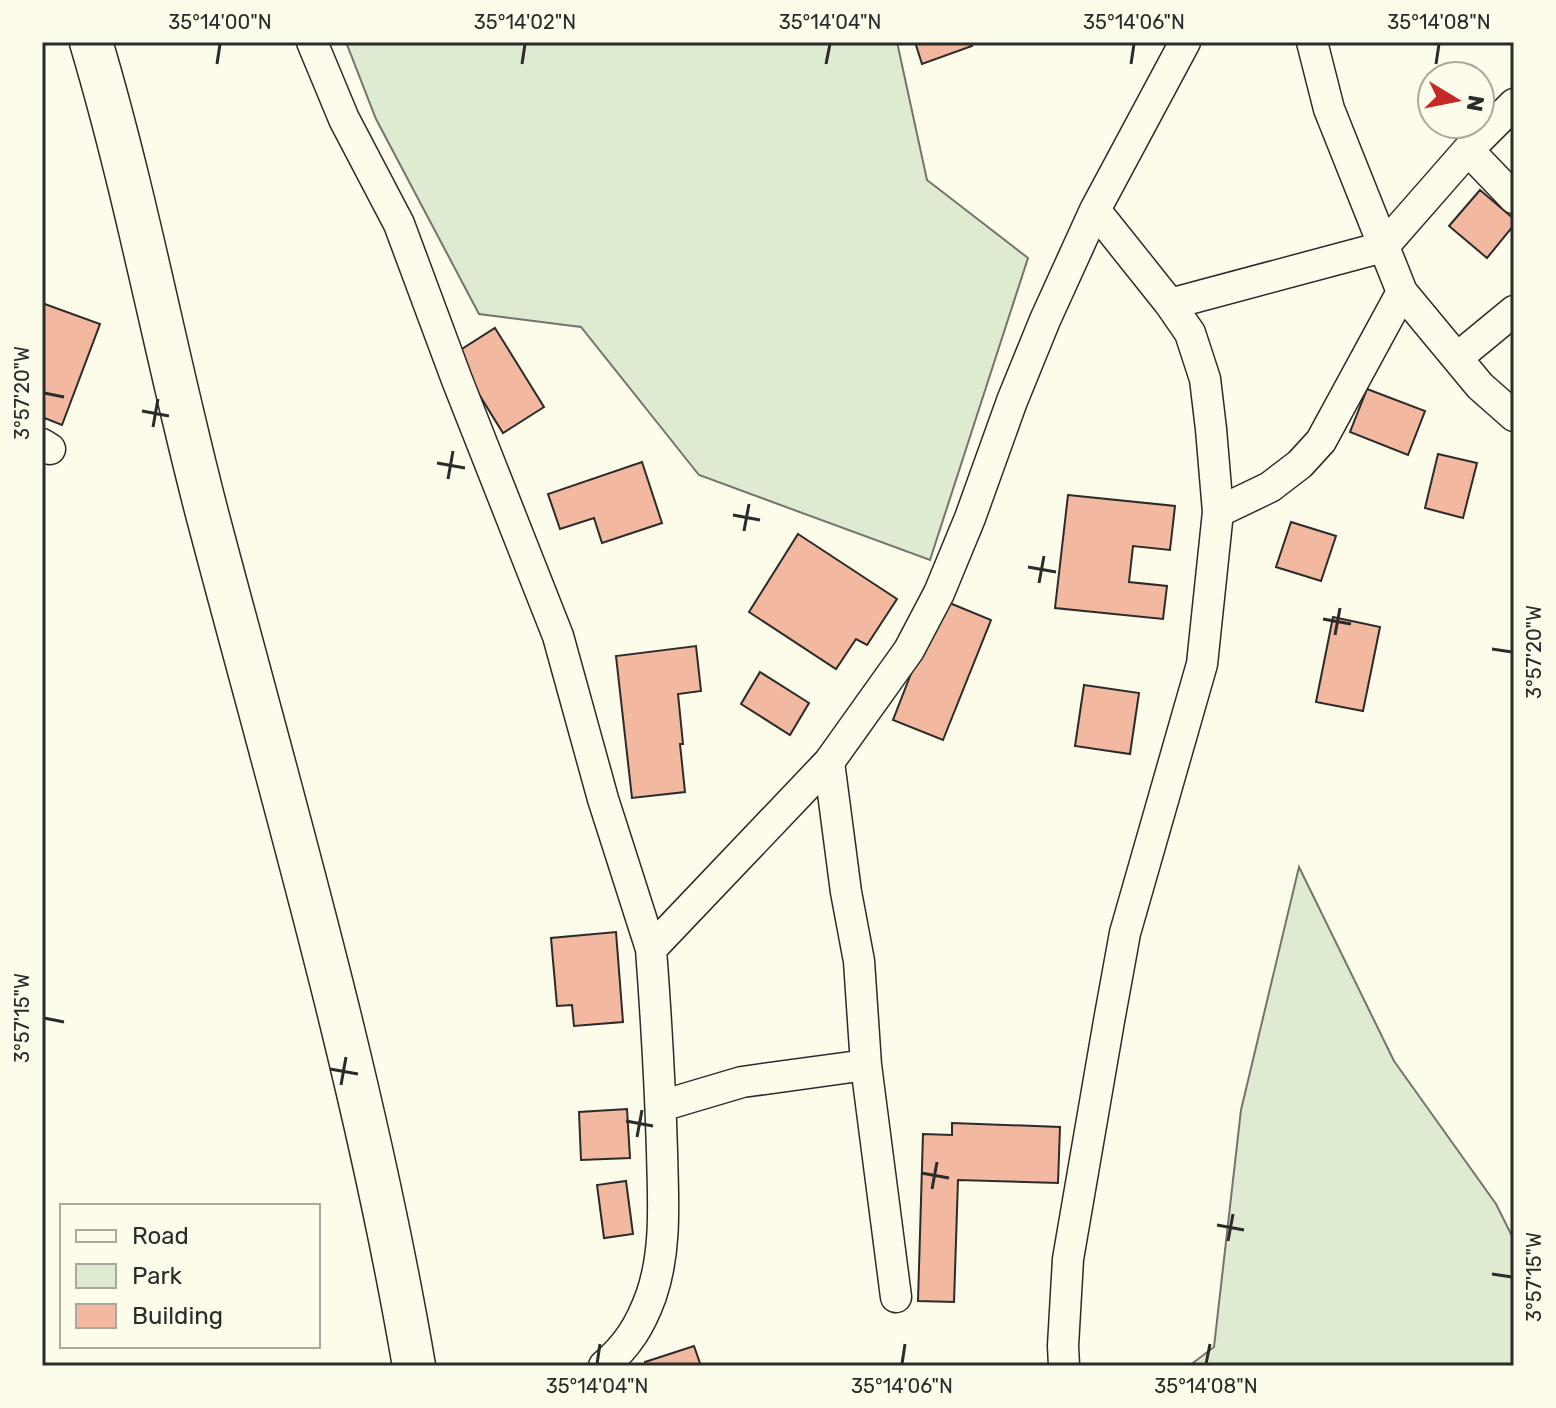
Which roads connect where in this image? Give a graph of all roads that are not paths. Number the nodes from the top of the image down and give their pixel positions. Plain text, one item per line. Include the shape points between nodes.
1 (91, 42) edge
2 (312, 42) edge
3 (1185, 42) edge
4 (1312, 42) edge
5 (1514, 104) edge
6 (1468, 150) junction
7 (1514, 198) edge
8 (1095, 210) junction
9 (1383, 247) junction
10 (1402, 292) junction
11 (1170, 304) junction
12 (1514, 311) edge
13 (1457, 358) junction
14 (1514, 416) edge
15 (1218, 512) junction
16 (829, 762) junction
17 (651, 949) junction
18 (866, 1065) junction
19 (661, 1106) junction
20 (896, 1297) dead end
21 (414, 1366) edge
22 (604, 1366) edge
23 (1064, 1366) edge

1 - 21 street via 366,1124
2 - 17 street via 344,119 399,224 558,636
3 - 8 street
4 - 9 street via 1329,109
5 - 6 street
6 - 7 street
6 - 9 street
8 - 11 street
8 - 16 street via 1012,401 939,593 909,650
9 - 10 street
9 - 11 street
10 - 13 street
10 - 15 street via 1321,441 1270,487
11 - 15 street via 1190,333 1205,379
12 - 13 street
13 - 14 street
15 - 23 street via 1202,664 1125,933 1109,1021 1068,1259
16 - 17 street
16 - 18 street via 859,961
17 - 19 street
18 - 19 street via 742,1082
18 - 20 street
19 - 22 street via 661,1256 638,1327

